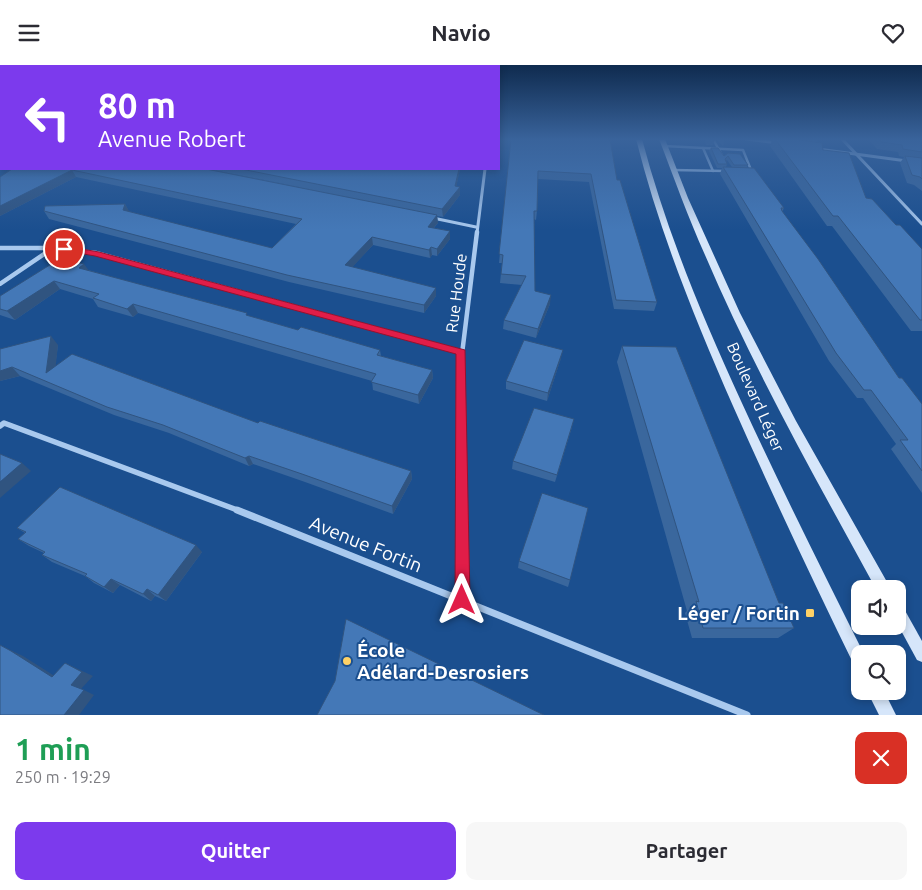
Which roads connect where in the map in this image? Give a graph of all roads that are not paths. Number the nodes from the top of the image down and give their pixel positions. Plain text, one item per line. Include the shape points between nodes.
1 (647, 169) edge
2 (730, 169) edge
3 (751, 169) edge
4 (870, 169) edge
5 (485, 170) edge
6 (673, 170) joint
7 (713, 171) joint
8 (745, 172) edge
9 (427, 217) edge
10 (922, 224) edge
11 (476, 227) junction
12 (0, 248) edge
13 (53, 248) junction
14 (0, 284) edge
15 (462, 352) junction
16 (0, 426) edge
17 (879, 580) edge
18 (462, 600) junction
19 (906, 626) edge
20 (852, 645) edge
21 (922, 655) edge
22 (880, 700) edge
23 (747, 715) edge
24 (888, 715) edge

1 - 20 main road, Boulevard Léger via 686,283 749,431
2 - 7 lane
3 - 8 lane via 752,172
4 - 10 street
5 - 11 street, Rue Houde
6 - 7 lane
6 - 17 main road, Boulevard Léger via 721,284 794,430
9 - 11 street
11 - 15 street, Rue Houde
12 - 13 street
13 - 14 street
13 - 15 street via 96,253
15 - 18 street, Rue Houde
16 - 18 street, Avenue Fortin via 4,423 196,494
18 - 23 street, Avenue Fortin
19 - 21 main road
22 - 24 main road

